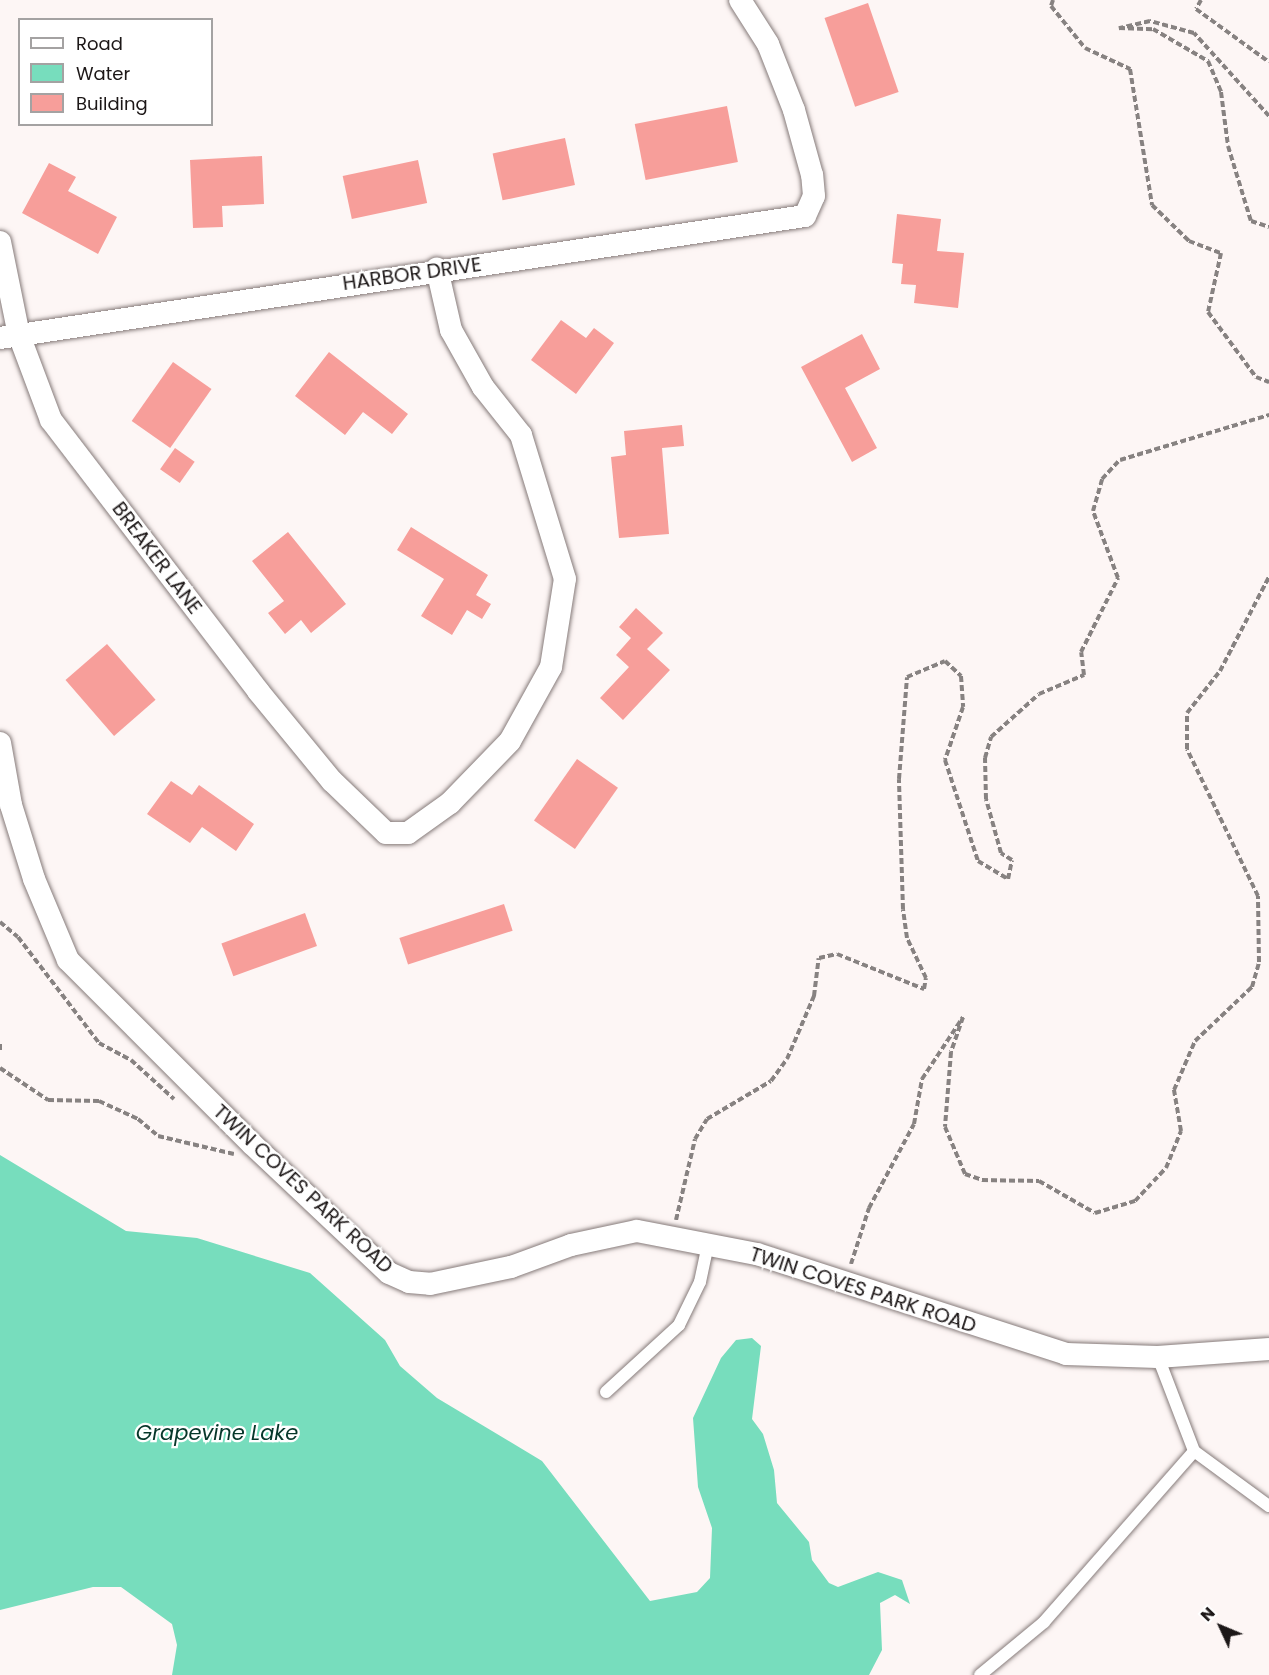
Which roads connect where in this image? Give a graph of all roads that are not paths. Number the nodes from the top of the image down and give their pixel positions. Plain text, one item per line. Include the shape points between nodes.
1 (740, 0) edge
2 (0, 242) edge
3 (437, 269) junction
4 (10, 337) edge
5 (0, 743) edge
6 (708, 1243) junction
7 (1269, 1349) edge
8 (1158, 1357) junction
9 (606, 1392) dead end
10 (1194, 1451) junction
11 (1269, 1506) edge
12 (980, 1675) edge

1 - 3 street, HARBOR DRIVE via 768,44 794,110 812,174 814,196 805,216
2 - 4 street, BREAKER LANE
3 - 4 street, HARBOR DRIVE
3 - 4 street, BREAKER LANE via 451,330 483,387 521,435 565,579 551,668 510,741 450,803 408,833 386,833 332,781 264,698 51,420
5 - 6 street, TWIN COVES PARK ROAD via 30,868 68,960 261,1153 389,1273 409,1282 430,1284 511,1267 614,1234 672,1236
6 - 8 street, TWIN COVES PARK ROAD via 843,1281 1066,1354
6 - 9 lane via 700,1282 679,1325
7 - 8 street, TWIN COVES PARK ROAD
8 - 10 lane
10 - 11 lane
10 - 12 lane via 1044,1622

